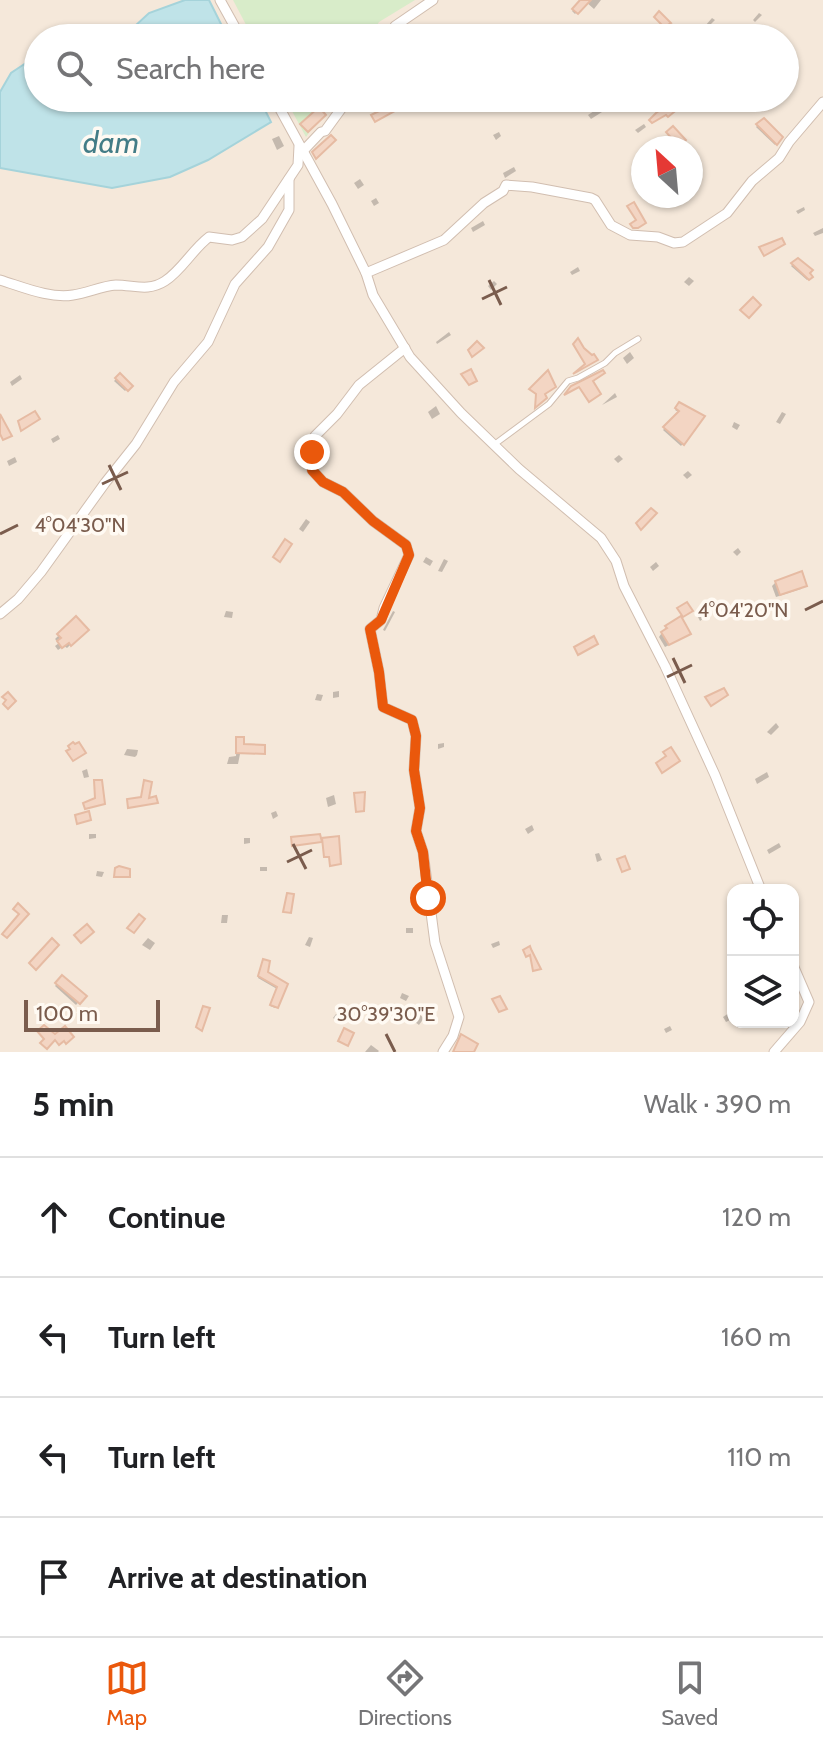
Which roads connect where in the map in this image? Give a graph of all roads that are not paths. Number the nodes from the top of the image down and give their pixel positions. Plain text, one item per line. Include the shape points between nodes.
1 (220, 0) edge
2 (433, 0) edge
3 (233, 24) edge
4 (398, 24) edge
5 (823, 102) edge
6 (282, 112) edge
7 (339, 112) edge
8 (301, 147) junction
9 (289, 179) junction
10 (366, 273) junction
11 (0, 280) edge
12 (638, 339) dead end
13 (405, 348) junction
14 (495, 444) junction
15 (0, 614) edge
16 (759, 884) edge
17 (799, 979) edge
18 (799, 1023) edge
19 (795, 1028) edge
20 (443, 1052) edge
21 (774, 1052) edge

1 - 3 street
2 - 4 street
5 - 10 street via 727,213 683,242 620,230 591,198 506,185 444,240
6 - 8 street
7 - 8 street via 325,131
8 - 9 street
8 - 10 street
9 - 11 street via 250,231 232,240 209,237 157,285 115,285 60,296
9 - 15 street via 289,210 268,247 235,284 208,342 174,382 136,444 41,572
10 - 13 street
12 - 14 lane via 568,381 549,404
13 - 14 street
13 - 20 street via 359,385 315,436 312,470 406,545 409,555 381,620 370,629 383,707 412,720 416,736 416,831 435,943 459,1017
14 - 16 street via 601,538 616,561 715,775
17 - 18 street via 809,1002
19 - 21 street

